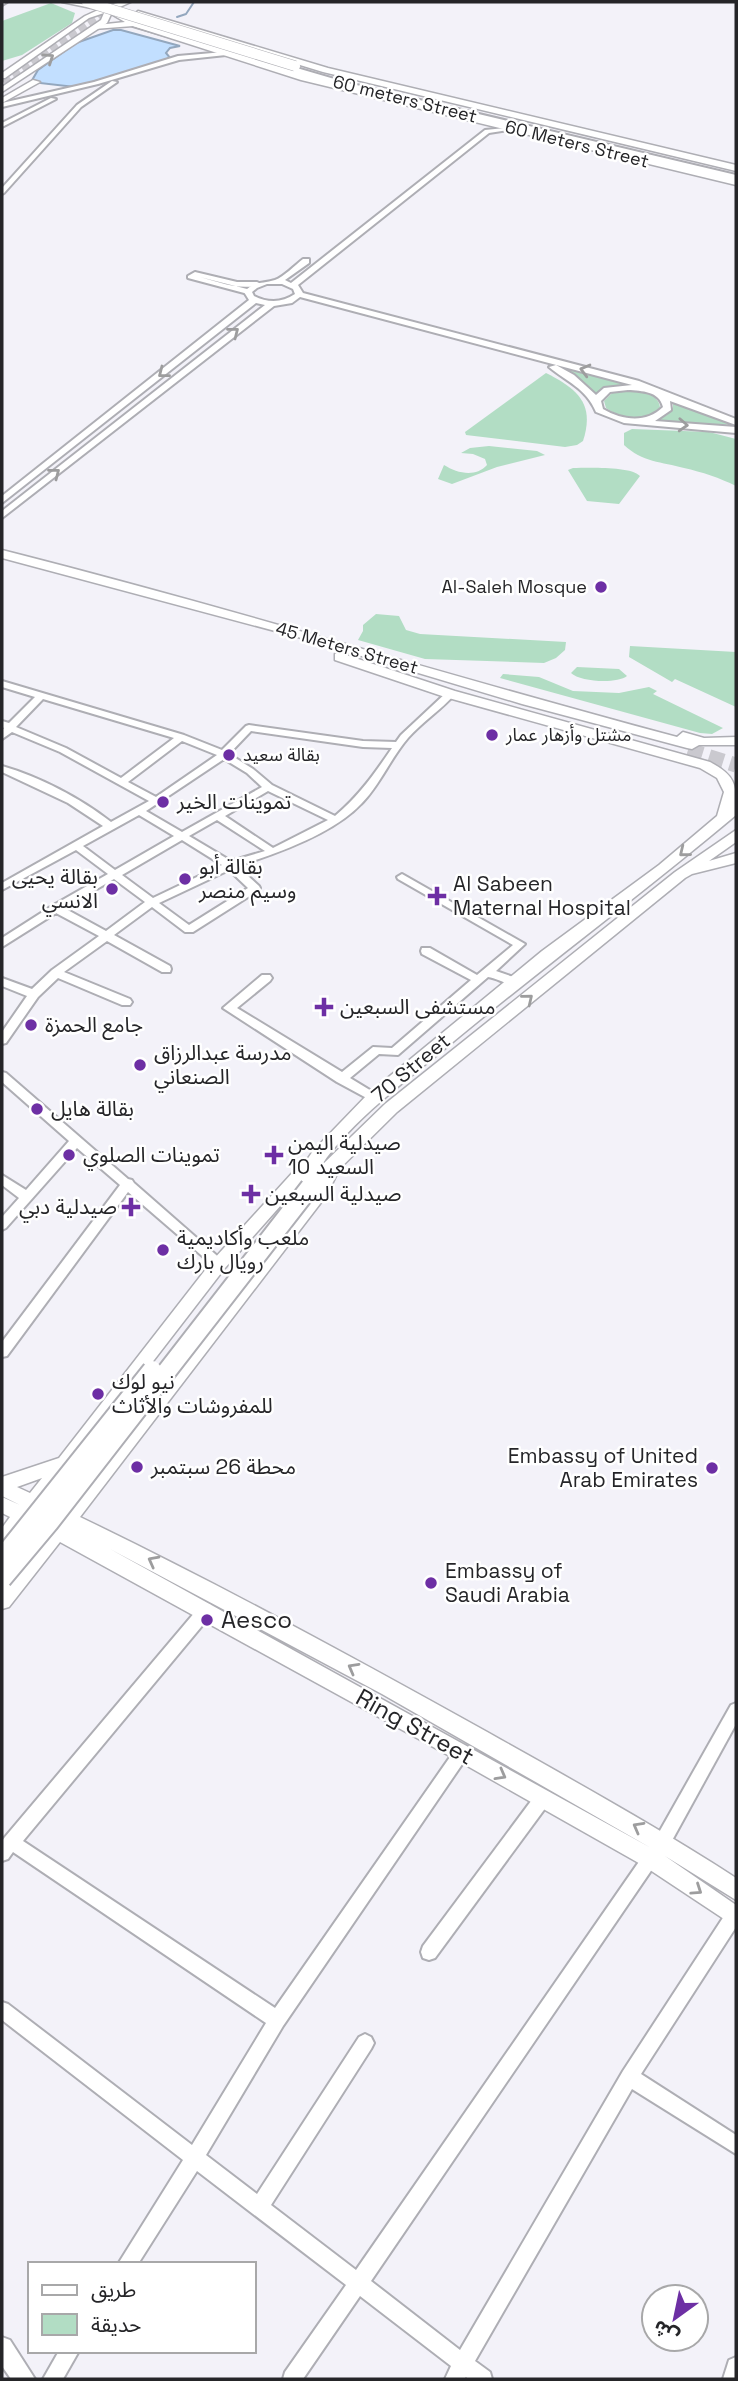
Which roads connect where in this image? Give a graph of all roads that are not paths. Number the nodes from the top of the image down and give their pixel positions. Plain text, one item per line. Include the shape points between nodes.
1 (66, 2) edge
2 (100, 2) edge
3 (130, 2) edge
4 (83, 3) edge
5 (108, 10) edge
6 (87, 17) junction
7 (153, 18) junction
8 (135, 24) junction
9 (97, 27) junction
10 (224, 54) junction
11 (291, 68) junction
12 (126, 74) junction
13 (36, 82) dead end
14 (2, 84) edge
15 (86, 85) junction
16 (49, 93) junction
17 (2, 103) edge
18 (2, 116) edge
19 (473, 119) junction
20 (2, 125) edge
21 (512, 128) junction
22 (735, 168) edge
23 (2, 176) edge
24 (15, 177) junction
25 (411, 179) junction
26 (424, 180) junction
27 (736, 180) edge
28 (2, 191) edge
29 (360, 219) dead end
30 (309, 259) dead end
31 (277, 282) junction
32 (257, 284) junction
33 (293, 285) junction
34 (299, 294) junction
35 (251, 296) junction
36 (290, 301) junction
37 (272, 304) junction
38 (553, 364) junction
39 (655, 392) junction
40 (596, 400) junction
41 (630, 421) junction
42 (736, 422) edge
43 (736, 430) edge
44 (2, 500) edge
45 (2, 515) edge
46 (2, 554) edge
47 (2, 563) edge
48 (340, 657) junction
49 (2, 684) edge
50 (450, 694) junction
51 (42, 695) junction
52 (7, 725) edge
53 (2, 736) edge
54 (181, 737) junction
55 (736, 741) edge
56 (398, 745) junction
57 (693, 749) junction
58 (224, 754) junction
59 (2, 769) edge
60 (122, 782) junction
61 (268, 787) junction
62 (156, 801) junction
63 (736, 808) edge
64 (140, 811) junction
65 (218, 816) junction
66 (336, 820) junction
67 (724, 820) junction
68 (111, 827) junction
69 (736, 835) edge
70 (181, 837) junction
71 (78, 846) junction
72 (273, 852) junction
73 (736, 858) edge
74 (230, 864) junction
75 (680, 874) junction
76 (116, 876) junction
77 (402, 877) dead end
78 (2, 887) edge
79 (152, 902) junction
80 (56, 908) junction
81 (106, 936) junction
82 (2, 943) edge
83 (426, 951) dead end
84 (166, 970) dead end
85 (56, 972) junction
86 (481, 976) junction
87 (266, 978) dead end
88 (2, 982) edge
89 (516, 982) junction
90 (34, 993) junction
91 (126, 1002) dead end
92 (2, 1040) edge
93 (2, 1076) edge
94 (341, 1079) junction
95 (374, 1098) junction
96 (77, 1140) junction
97 (319, 1155) junction
98 (336, 1160) junction
99 (2, 1179) edge
100 (128, 1183) junction
101 (304, 1187) junction
102 (26, 1197) junction
103 (2, 1225) edge
104 (219, 1264) junction
105 (2, 1352) edge
106 (70, 1457) junction
107 (110, 1466) junction
108 (2, 1486) edge
109 (83, 1500) junction
110 (2, 1506) edge
111 (28, 1509) junction
112 (63, 1525) junction
113 (94, 1540) junction
114 (2, 1541) edge
115 (39, 1555) junction
116 (2, 1558) edge
117 (2, 1581) edge
118 (2, 1600) edge
119 (206, 1610) junction
120 (307, 1642) junction
121 (328, 1654) junction
122 (290, 1658) junction
123 (312, 1670) junction
124 (736, 1710) edge
125 (462, 1752) junction
126 (542, 1798) junction
127 (663, 1841) junction
128 (7, 1847) edge
129 (651, 1859) junction
130 (736, 1890) edge
131 (735, 1916) edge
132 (429, 1952) dead end
133 (2, 2010) edge
134 (277, 2020) junction
135 (365, 2043) dead end
136 (629, 2077) junction
137 (736, 2145) edge
138 (195, 2157) junction
139 (258, 2208) junction
140 (128, 2262) edge
141 (359, 2283) junction
142 (2, 2348) edge
143 (69, 2353) edge
144 (736, 2367) edge
145 (458, 2371) edge
146 (24, 2379) edge
147 (52, 2379) edge
148 (292, 2379) edge
149 (483, 2379) edge
150 (732, 2379) edge

1 - 4 main road
2 - 5 main road
3 - 5 main road
3 - 7 main road
4 - 5 main road
4 - 6 main road
4 - 11 highway, 60 meters Street, bridge
5 - 6 main road
5 - 7 main road
5 - 8 main road
5 - 9 main road
6 - 14 main road
7 - 8 main road via 139,18
7 - 11 highway
7 - 22 main road, 60 Meters Street via 327,70
8 - 9 main road
8 - 10 main road, 60 Meters Street
8 - 11 highway
14 -> 9 main road
10 - 12 street via 178,58
10 - 19 main road, 60 Meters Street
11 - 22 highway, 60 meters Street
11 - 27 highway, 60 meters Street
12 - 15 street
12 - 24 street via 79,106
13 - 17 main road
15 - 16 street
15 - 20 street
16 - 17 street
16 - 18 street
19 - 21 main road, 60 Meters Street
19 - 25 street via 478,122 477,129
21 - 26 street via 487,131
21 - 27 main road, 60 Meters Street
23 - 24 street
24 - 28 street
25 - 26 street
25 - 29 street
26 - 33 street
30 - 31 street
31 - 32 street
31 - 33 street
32 - 35 street
32 - 35 street via 195,274 190,277
33 - 34 street
34 - 36 street
34 - 38 street
35 - 37 street
35 -> 44 street
36 - 37 street
36 - 38 street
45 -> 37 street
39 -> 38 street via 636,383
38 - 40 street
39 - 40 street via 616,388
39 - 41 street via 668,403 664,413
39 - 42 street
40 - 41 street via 604,414
41 -> 43 street
46 - 57 main road, 45 Meters Street via 358,650
47 - 48 main road, 45 Meters Street
48 - 50 main road
48 - 57 main road, 45 Meters Street
49 - 51 street
50 - 56 street
50 - 57 main road
51 - 52 street
51 - 54 street
52 - 53 street
52 - 60 street
54 - 58 street
54 - 60 street
55 - 57 main road
56 - 58 street via 249,728
56 - 66 street via 357,803
57 - 67 main road via 729,781 731,801
58 - 61 street
58 - 62 street
59 - 68 street via 60,793
60 - 62 street
61 - 65 street
61 - 66 street
62 - 64 street
63 - 67 main road, 70 Street
64 - 68 street
64 - 70 street
65 - 70 street
65 - 72 street
66 - 72 street
67 -> 89 main road, 70 Street
68 - 71 street
69 - 75 main road
70 - 74 street
70 - 76 street
71 - 76 street
71 - 78 street
72 - 74 street
73 - 75 main road
74 - 79 street
74 - 79 street via 255,888 194,929 185,929
98 -> 75 main road via 391,1108
76 - 79 street
76 - 80 street
77 - 86 street via 520,944
79 - 81 street
80 - 81 street
80 - 82 street
81 - 84 street
81 - 85 street
83 - 86 street
85 - 90 street
85 - 91 street
86 - 89 street via 500,975
86 - 94 street via 394,1052 377,1050
87 - 94 street via 229,1008
88 - 90 street
89 - 95 main road, 70 Street
90 - 92 street
93 - 96 street
94 - 95 street
95 - 97 main road, 70 Street
96 - 100 street
96 - 102 street
97 - 101 main road, 70 Street
97 - 104 main road
98 - 101 main road
98 - 107 main road via 320,1192
99 - 102 street
100 - 104 street
100 - 105 street
101 - 116 main road, bridge
101 - 117 main road, bridge
102 - 103 street
104 - 106 main road
106 - 107 main road via 80,1470 96,1474
106 - 108 main road
106 - 111 main road
107 - 109 main road
108 - 111 main road
109 - 112 main road
109 - 113 main road
110 - 111 main road
111 - 112 main road
111 - 114 main road
112 - 113 main road
112 - 115 main road
113 - 115 main road via 56,1544
113 - 119 main road, Ring Street
120 -> 113 main road, Ring Street
115 - 118 main road
117 - 118 main road
119 - 122 main road, Ring Street
119 - 128 street
120 - 121 main road, Ring Street
120 - 122 main road via 307,1654 299,1660
121 - 123 main road via 314,1654
127 -> 121 main road, Ring Street
122 - 123 main road, Ring Street
123 - 125 main road, Ring Street
124 - 127 street
125 -> 126 main road, Ring Street
125 - 134 street
126 - 129 main road, Ring Street
126 - 132 street
127 - 129 main road
127 - 130 main road, Ring Street
128 - 134 street
129 -> 131 main road, Ring Street
129 - 141 street
131 - 136 street
133 - 138 street
134 - 138 street
135 - 139 street
136 - 137 street
136 - 145 street
138 - 139 street
138 - 140 street
139 - 141 street
141 - 145 street
141 - 148 street
142 - 146 street
143 - 147 street
144 - 150 street
145 - 149 street

